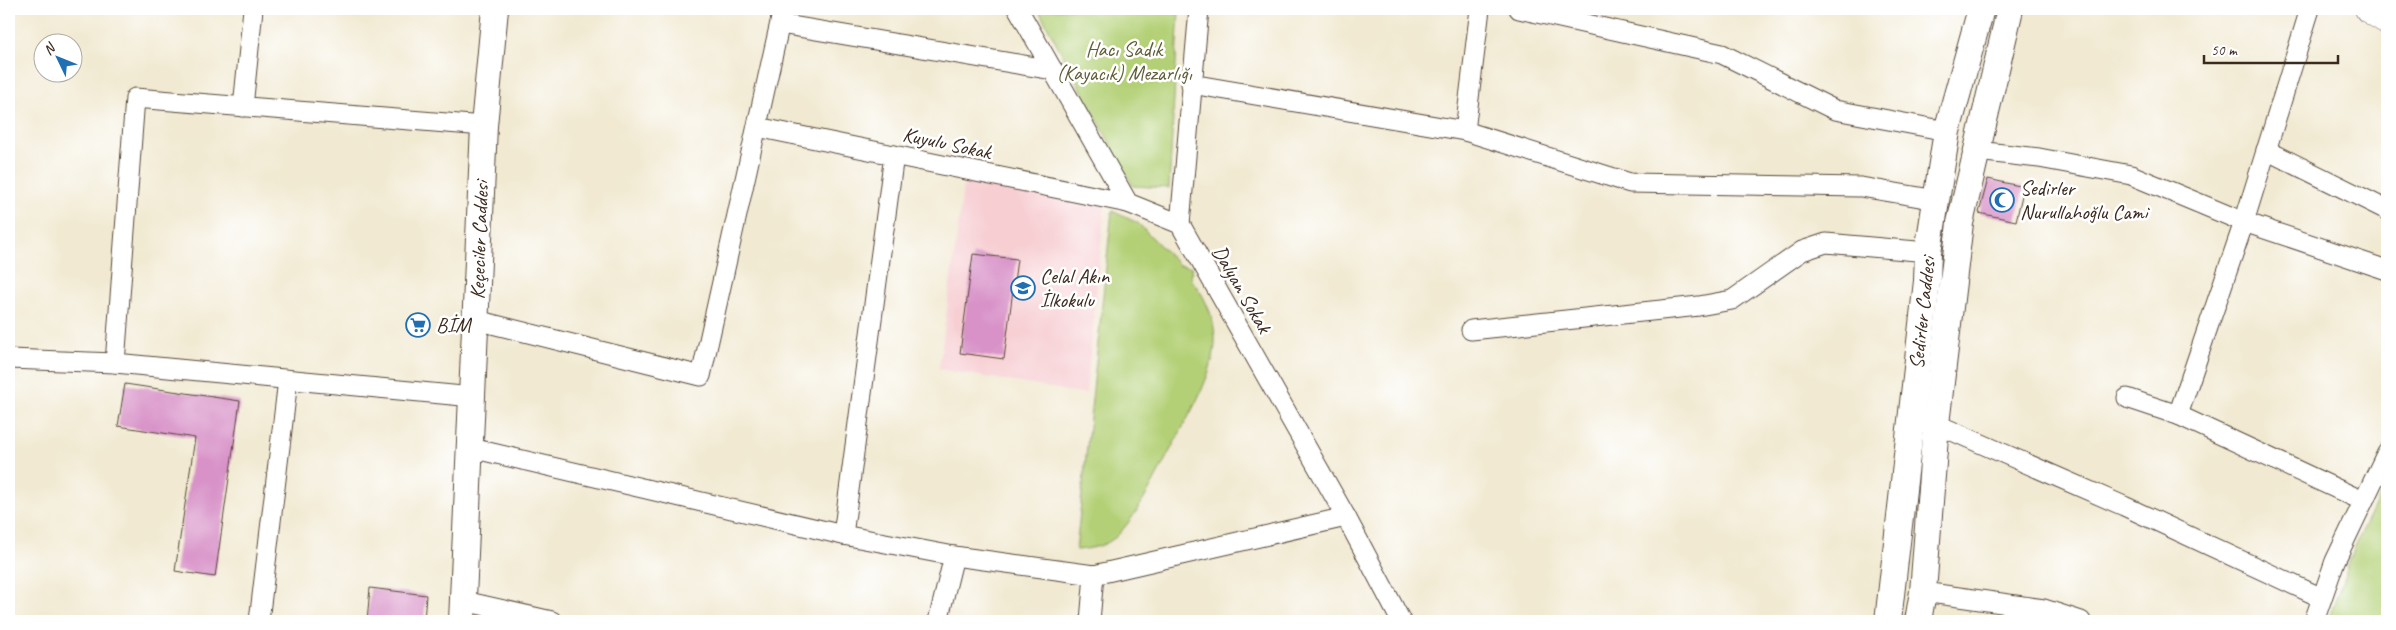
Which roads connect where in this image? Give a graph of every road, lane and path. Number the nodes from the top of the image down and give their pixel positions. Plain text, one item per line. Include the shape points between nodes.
1 (252, 9) edge
2 (495, 9) edge
3 (1018, 9) edge
4 (1199, 9) edge
5 (1480, 9) edge
6 (1519, 9) edge
7 (1981, 9) edge
8 (2010, 9) edge
9 (2310, 9) edge
10 (2370, 9) edge
11 (782, 16) edge
12 (2387, 20) edge
13 (1053, 70) junction
14 (1191, 84) junction
15 (243, 107) junction
16 (484, 126) junction
17 (757, 127) junction
18 (1464, 131) junction
19 (1947, 131) junction
20 (2266, 150) junction
21 (1977, 151) junction
22 (894, 155) junction
23 (1937, 200) junction
24 (1128, 203) junction
25 (2387, 210) edge
26 (2244, 222) junction
27 (1180, 224) junction
28 (1928, 252) junction
29 (2387, 270) edge
30 (476, 320) junction
31 (1471, 330) dead end
32 (9, 359) edge
33 (115, 363) junction
34 (288, 380) junction
35 (473, 397) junction
36 (2127, 398) dead end
37 (2178, 415) junction
38 (1909, 424) junction
39 (1936, 424) junction
40 (471, 448) junction
41 (2387, 452) edge
42 (2363, 501) junction
43 (1346, 517) junction
44 (842, 535) junction
45 (954, 556) junction
46 (1094, 575) junction
47 (1923, 592) junction
48 (2322, 598) junction
49 (463, 611) edge
50 (259, 621) edge
51 (552, 621) edge
52 (938, 621) edge
53 (1090, 621) edge
54 (1401, 621) edge
55 (1888, 621) edge
56 (1918, 621) edge
57 (2081, 621) edge
58 (2314, 621) edge

1 - 15 street
2 - 16 main road, Keçeciler Caddesi
3 - 13 street
4 - 14 street
5 - 18 street
6 - 19 street via 1722,54 1835,110
7 - 19 main road, Sedirler Caddesi
8 - 21 main road, Sedirler Caddesi
9 - 20 street
10 - 12 main road
11 - 13 street
11 - 17 street
13 - 24 street
14 - 18 street
14 - 27 street
15 - 16 street
15 - 33 street via 135,98
16 - 30 main road, Keçeciler Caddesi
17 - 22 street, Kuyulu Sokak
17 - 30 street via 701,376
18 - 23 street via 1630,184 1861,187
19 - 23 main road, Sedirler Caddesi
20 - 25 street
20 - 26 street
21 - 26 street via 2039,158 2131,175
21 - 39 main road, Sedirler Caddesi via 1960,223
22 - 24 street, Kuyulu Sokak
22 - 44 street
23 - 28 main road, Sedirler Caddesi
24 - 27 street
26 - 29 street
26 - 37 street
27 - 43 street, Dalyan Sokak
28 - 31 street via 1826,243 1802,250 1732,300
28 - 38 main road, Sedirler Caddesi
30 - 35 main road, Keçeciler Caddesi
32 - 33 street
33 - 34 street
34 - 35 street
34 - 50 street
35 - 40 main road, Keçeciler Caddesi
36 - 37 street
37 - 42 street
38 - 39 street
38 - 55 main road, Sedirler Caddesi
39 - 47 main road, Sedirler Caddesi
39 - 48 street via 2124,506
40 - 44 street
40 - 49 main road, Keçeciler Caddesi
41 - 42 street
42 - 48 street via 2334,561
43 - 46 street
43 - 54 street, Dalyan Sokak
44 - 45 street
45 - 46 street
45 - 52 street
46 - 53 street
47 - 56 main road, Sedirler Caddesi
47 - 57 street via 2044,609
48 - 58 street
49 - 51 street

